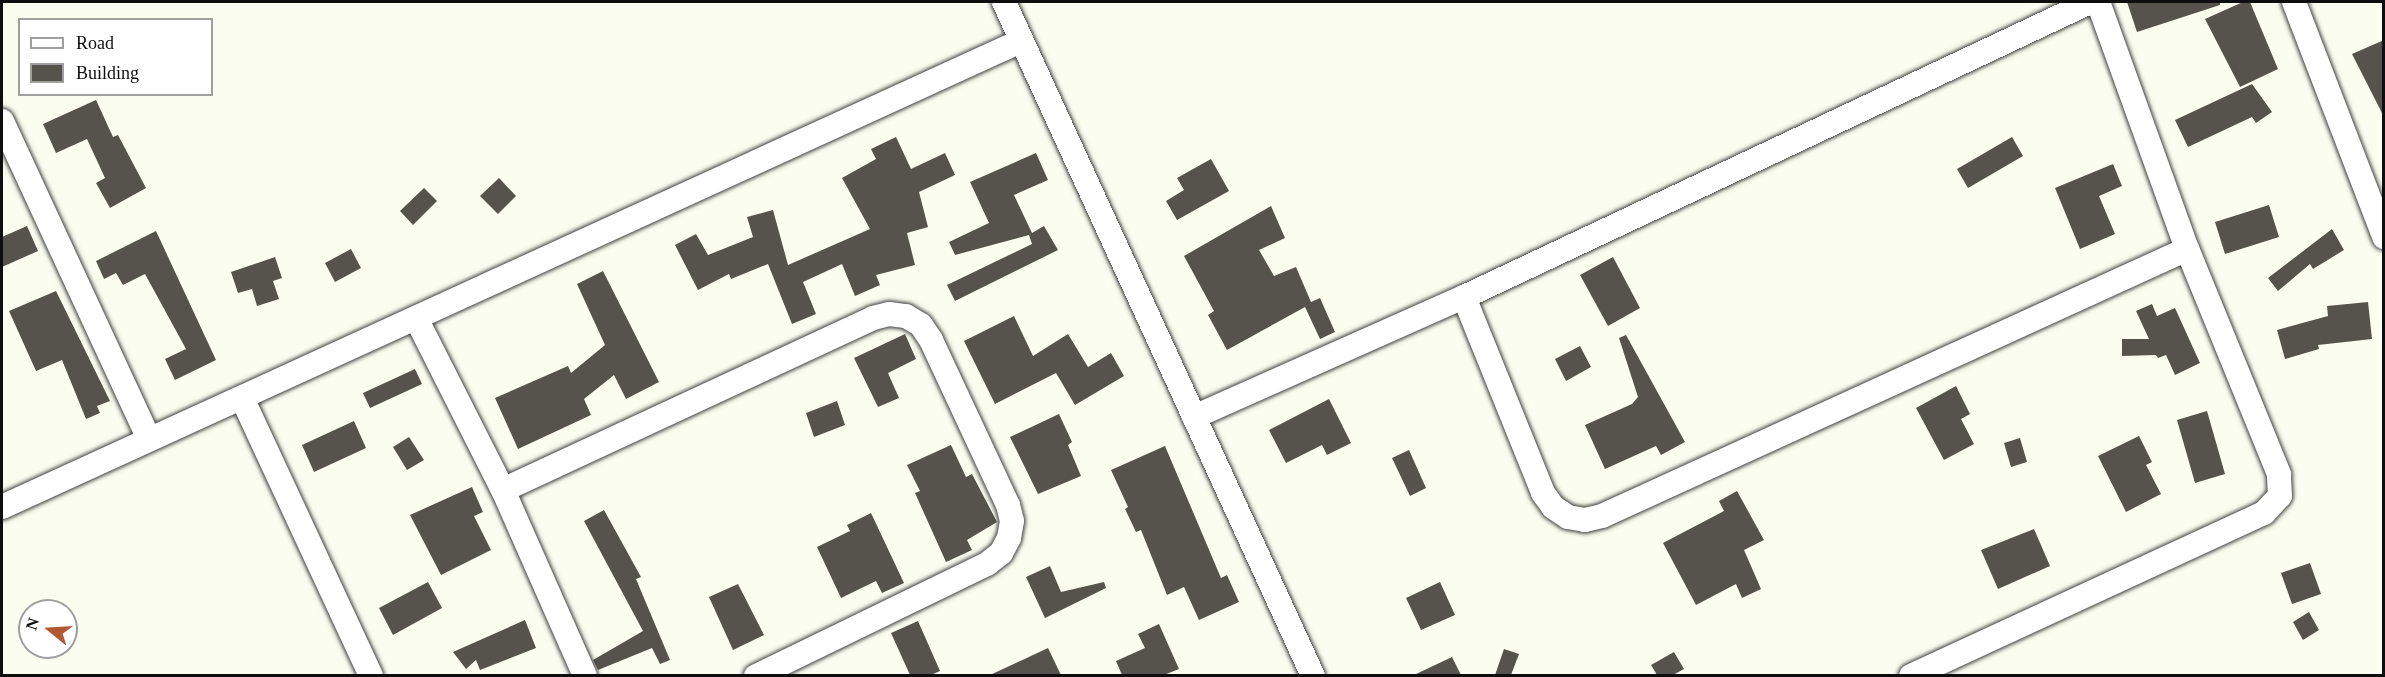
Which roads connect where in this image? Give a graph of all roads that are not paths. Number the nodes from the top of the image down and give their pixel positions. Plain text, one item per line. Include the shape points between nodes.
1 (1004, 2) edge
2 (2090, 2) edge
3 (2098, 2) edge
4 (2294, 2) edge
5 (1021, 41) junction
6 (2, 121) edge
7 (2384, 237) edge
8 (2187, 249) junction
9 (1464, 297) junction
10 (416, 318) junction
11 (243, 400) junction
12 (1194, 417) junction
13 (149, 439) junction
14 (503, 490) junction
15 (2, 507) edge
16 (788, 670) edge
17 (1925, 673) edge
18 (371, 675) edge
19 (585, 675) edge
20 (756, 675) edge
21 (1313, 675) edge

1 - 5 street
2 - 9 street
3 - 8 street
4 - 7 street
5 - 10 street
5 - 12 street
6 - 13 street
8 - 9 street via 1602,516 1585,520 1568,517 1553,507 1543,493
8 - 17 street via 2280,474 2280,496 2265,513
9 - 12 street
10 - 11 street
10 - 14 street
11 - 13 street
11 - 18 street
12 - 21 street
13 - 15 street
14 - 16 street via 873,318 889,314 906,316 921,325 932,340 1008,505 1012,521 1009,538 987,564
14 - 19 street
16 - 20 street

